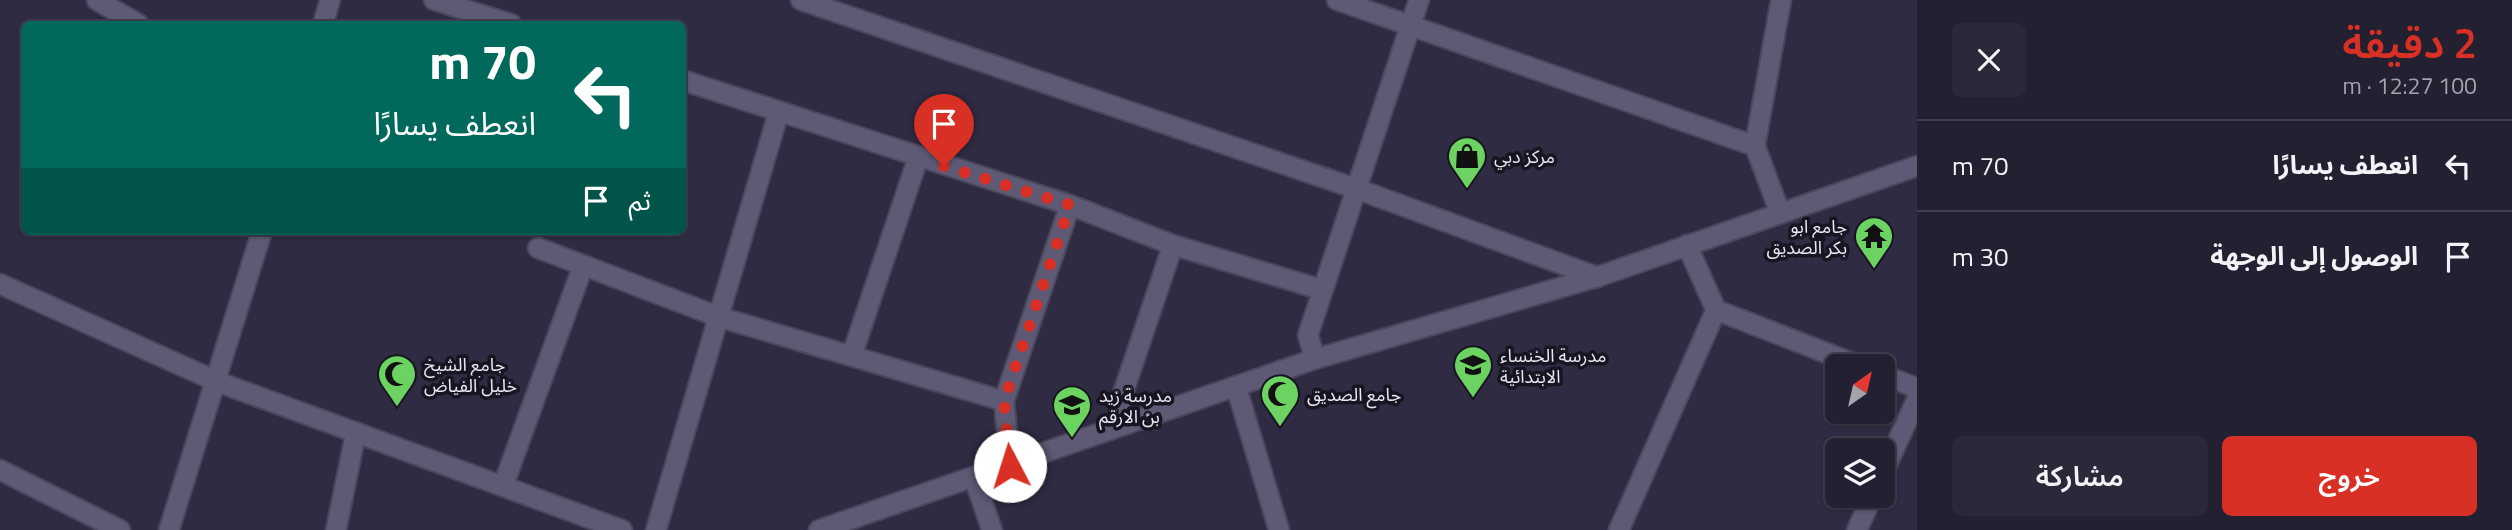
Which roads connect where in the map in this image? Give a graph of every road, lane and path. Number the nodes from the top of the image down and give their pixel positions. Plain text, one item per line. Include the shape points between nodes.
1 (97, 0) edge
2 (330, 0) edge
3 (434, 0) edge
4 (801, 0) edge
5 (1337, 0) edge
6 (1419, 0) edge
7 (1781, 0) edge
8 (834, 5) edge
9 (133, 21) edge
10 (324, 21) edge
11 (501, 21) edge
12 (1410, 25) junction
13 (686, 80) edge
14 (779, 110) junction
15 (1755, 146) junction
16 (918, 158) junction
17 (1917, 166) edge
18 (1357, 189) junction
19 (1070, 205) junction
20 (1780, 213) junction
21 (261, 235) edge
22 (1173, 245) junction
23 (1687, 245) junction
24 (538, 248) dead end
25 (583, 266) junction
26 (1597, 276) junction
27 (0, 284) edge
28 (1323, 290) junction
29 (1716, 310) junction
30 (719, 317) junction
31 (1829, 354) edge
32 (852, 355) junction
33 (1315, 359) junction
34 (1895, 379) edge
35 (218, 382) junction
36 (1236, 386) junction
37 (1917, 388) edge
38 (1917, 399) edge
39 (1004, 401) junction
40 (1120, 426) junction
41 (356, 432) junction
42 (1895, 447) edge
43 (1010, 466) junction
44 (0, 470) edge
45 (974, 478) junction
46 (503, 486) junction
47 (1867, 508) edge
48 (120, 530) edge
49 (169, 530) edge
50 (336, 530) edge
51 (622, 530) edge
52 (656, 530) edge
53 (819, 530) edge
54 (992, 530) edge
55 (1279, 530) edge
56 (1619, 530) edge
57 (1857, 530) edge

1 - 9 street
2 - 10 street
3 - 11 street
4 - 8 street
5 - 12 street
6 - 12 street
7 - 15 street
8 - 18 street
12 - 15 street
12 - 18 street
13 - 14 street
14 - 16 street
14 - 30 street
15 - 20 street
16 - 19 street
16 - 32 street
17 - 20 street
18 - 26 street
18 - 28 street
19 - 22 street
19 - 39 street
20 - 23 street
21 - 35 street
22 - 28 street
22 - 40 street via 1119,405
23 - 26 street
23 - 29 street
24 - 25 street
25 - 30 street
25 - 46 street
26 - 33 street
27 - 35 street
28 - 33 street via 1307,335
29 - 31 street
29 - 56 street
30 - 32 street
30 - 52 street
32 - 39 street
33 - 36 street
34 - 37 street
35 - 41 street
35 - 49 street
36 - 40 street
36 - 55 street
38 - 42 street
39 - 43 street
40 - 43 street
41 - 46 street
41 - 50 street
43 - 45 street
44 - 48 street
45 - 53 street
45 - 54 street
46 - 51 street
47 - 57 street

